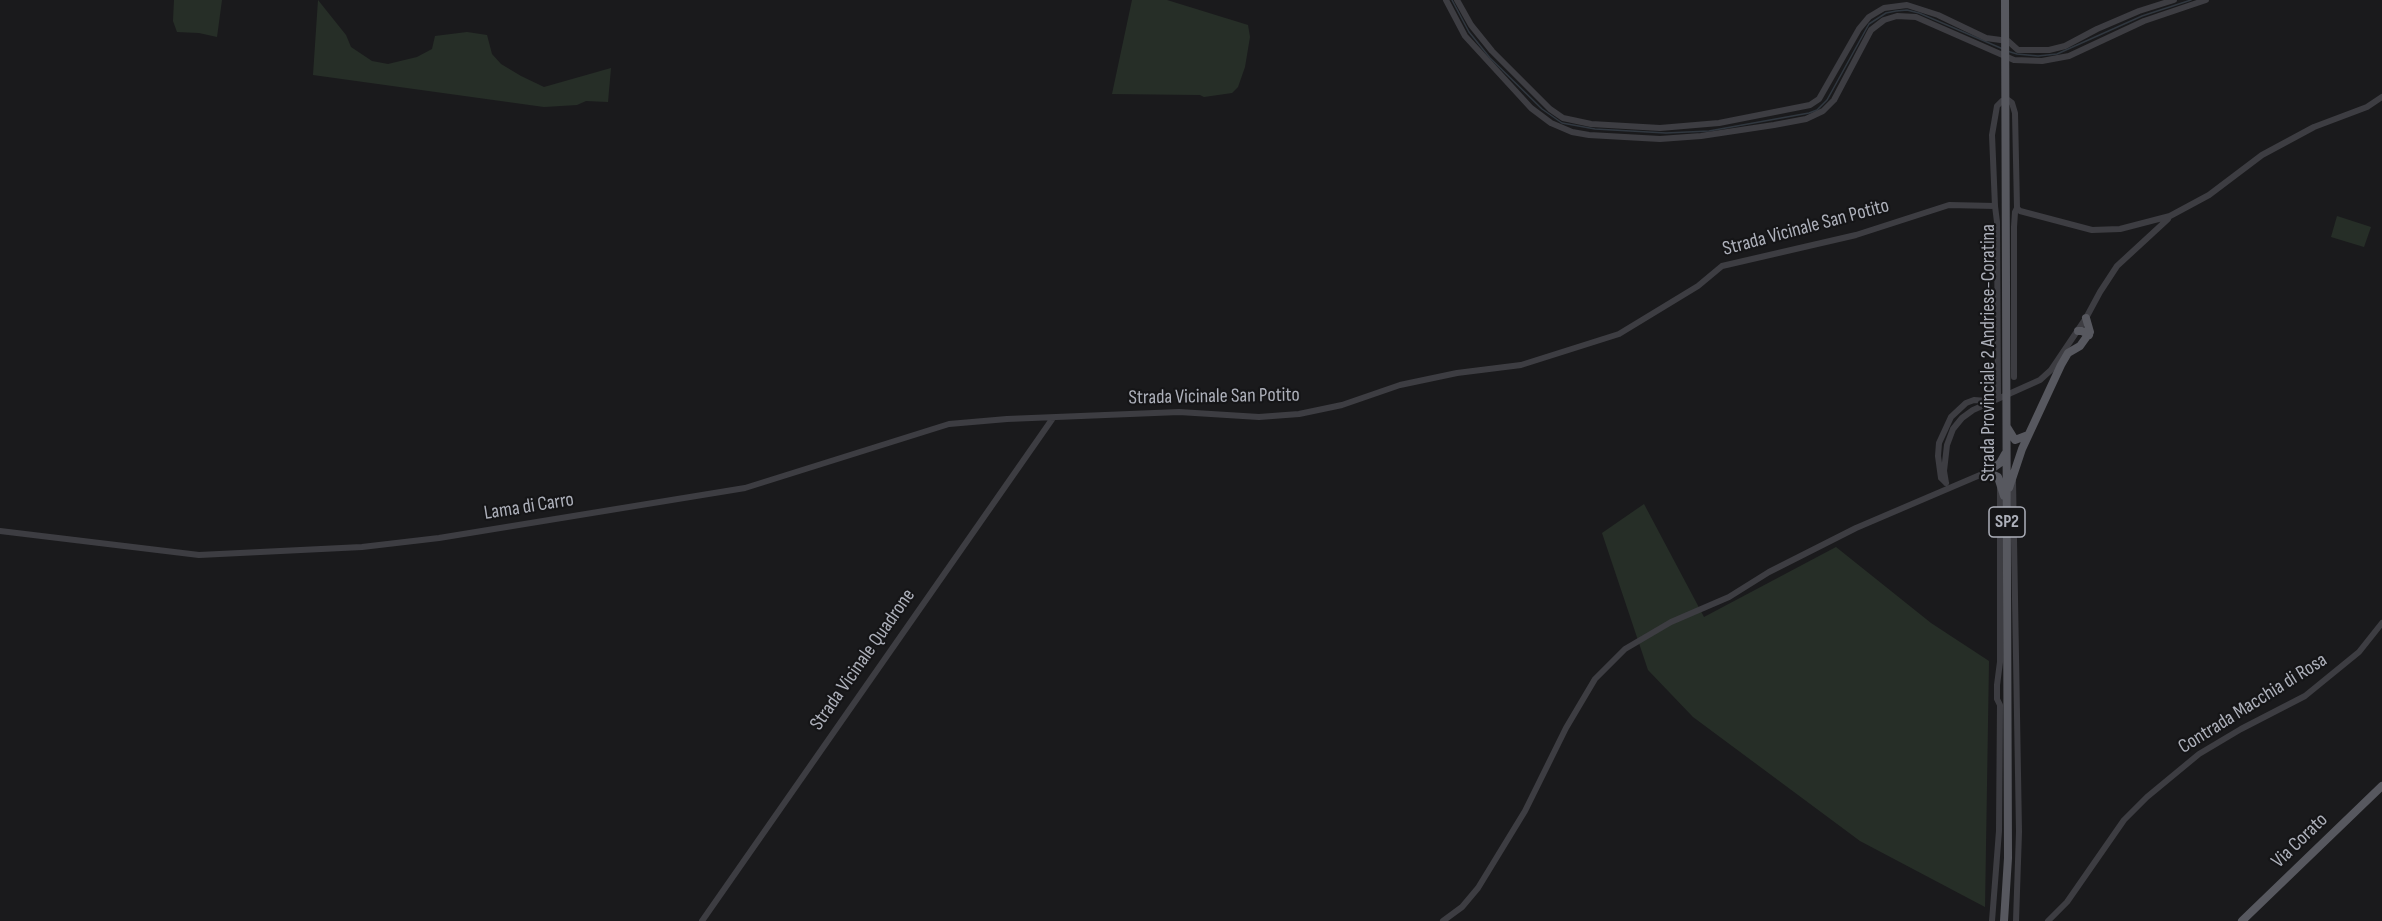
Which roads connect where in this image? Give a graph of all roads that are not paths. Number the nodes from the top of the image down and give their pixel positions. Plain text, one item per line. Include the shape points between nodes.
1 (1446, 0) edge
2 (1457, 0) edge
3 (2005, 0) edge
4 (2174, 0) edge
5 (2206, 0) edge
6 (1965, 28) junction
7 (2099, 28) junction
8 (1961, 38) junction
9 (2104, 39) junction
10 (1852, 40) junction
11 (1861, 45) junction
12 (2382, 97) edge
13 (1540, 99) junction
14 (1531, 108) junction
15 (1773, 113) junction
16 (1774, 125) junction
17 (1660, 128) junction
18 (1660, 139) junction
19 (1995, 206) junction
20 (2017, 208) junction
21 (2170, 216) junction
22 (2086, 318) junction
23 (2078, 331) junction
24 (2089, 335) junction
25 (2014, 377) dead end
26 (1053, 418) junction
27 (2006, 425) junction
28 (2029, 434) junction
29 (2006, 450) junction
30 (1987, 472) junction
31 (2013, 475) junction
32 (1947, 485) junction
33 (2001, 485) junction
34 (2006, 502) junction
35 (0, 531) edge
36 (2382, 623) edge
37 (2382, 786) edge
38 (702, 921) edge
39 (1443, 921) edge
40 (1992, 921) edge
41 (2004, 921) edge
42 (2016, 921) edge
43 (2048, 921) edge
44 (2242, 921) edge

1 - 14 street via 1465,36
2 - 13 street via 1477,34
3 - 27 main road, Strada Provinciale 2 Andriese-Coratina / SP2
4 - 7 street
5 - 9 street
6 - 7 street via 1986,38 2008,41 2018,50 2030,51 2065,46
6 - 8 street
6 - 10 street via 1918,8 1897,6 1869,17
7 - 9 street
8 - 9 street via 2024,62 2057,60
8 - 11 street via 1916,17 1897,16 1877,24
10 - 11 street
10 - 15 street via 1819,99 1810,105
11 - 16 street via 1834,100 1806,119
12 - 21 street via 2262,155 2209,195
13 - 14 street
13 - 17 street via 1563,117 1577,122
14 - 18 street via 1572,132
15 - 16 street
15 - 17 street
16 - 18 street
17 - 18 street
19 - 20 street via 1992,135 1997,106 2008,100 2016,122
19 - 26 street, Strada Vicinale San Potito via 1949,205 1856,235 1722,266 1698,286 1619,334 1521,365 1400,385 1342,405 1299,414 1259,417 1179,412
19 - 32 street via 1998,394 1987,401 1965,403 1950,417 1938,456 1941,478
20 - 21 street via 2092,230 2120,229
20 - 25 street
21 - 22 street via 2117,266
22 - 23 street
22 - 24 main road
23 - 24 main road
23 - 32 street via 2040,380 1962,418 1947,445
24 - 28 main road via 2064,359
26 - 35 street, Lama di Carro via 949,424 745,488 402,543 199,555
26 - 38 street, Strada Vicinale Quadrone
27 - 28 main road via 2015,440
27 - 29 main road, Strada Provinciale 2 Andriese-Coratina / SP2
28 - 31 main road
29 - 30 main road via 2000,463
29 - 34 main road, Strada Provinciale 2 Andriese-Coratina / SP2
30 - 32 street
30 - 33 main road via 1998,477
31 - 34 main road
31 - 42 street via 2019,832
32 - 39 street via 1769,572 1720,602 1671,622 1625,649 1595,679 1525,811 1478,888
33 - 34 main road
33 - 40 street via 1999,831
34 - 41 main road, Strada Provinciale 2 Andriese-Coratina / SP2 via 2008,858
36 - 43 street, Contrada Macchia di Rosa via 2360,652 2305,696 2199,754 2147,797 2124,820 2067,902
37 - 44 main road, Via Corato

